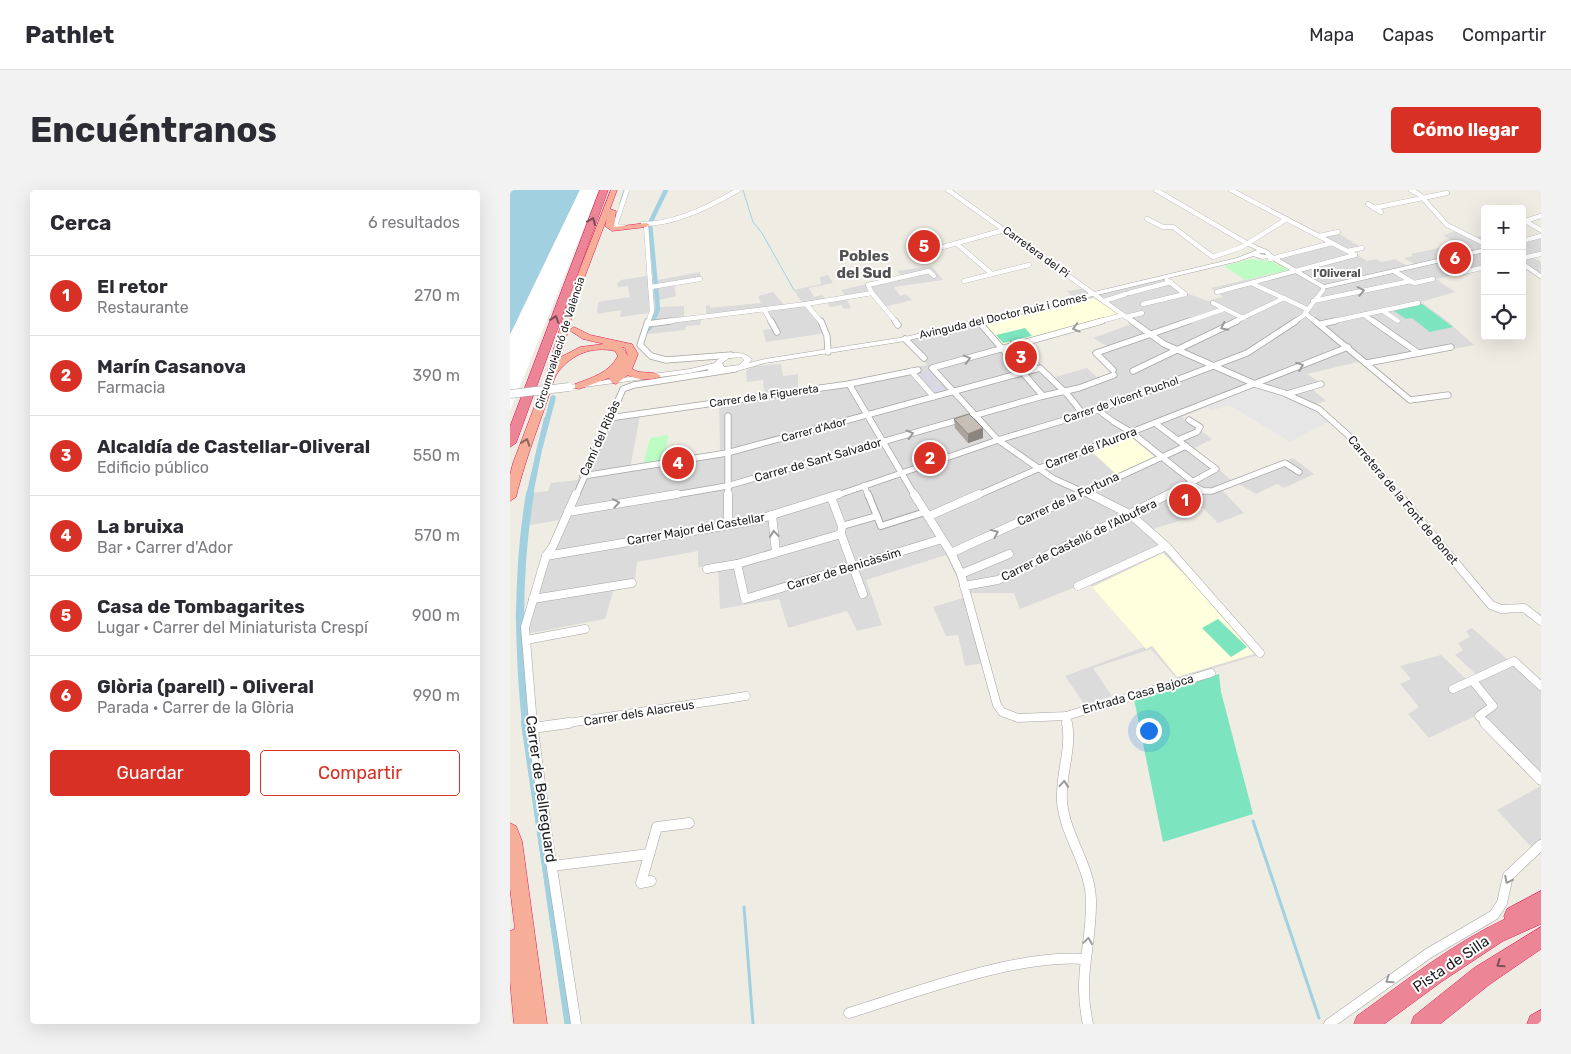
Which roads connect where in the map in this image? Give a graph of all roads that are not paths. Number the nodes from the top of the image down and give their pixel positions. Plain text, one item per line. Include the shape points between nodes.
1 (604, 190) edge
2 (627, 190) edge
3 (738, 190) edge
4 (948, 190) edge
5 (1156, 190) edge
6 (1231, 190) edge
7 (1411, 190) edge
8 (616, 192) edge
9 (1447, 193) dead end
10 (1423, 198) junction
11 (1368, 204) dead end
12 (1374, 208) junction
13 (1381, 212) dead end
14 (1541, 216) edge
15 (1147, 219) dead end
16 (1285, 220) junction
17 (602, 221) junction
18 (650, 224) junction
19 (1004, 230) junction
20 (1541, 230) edge
21 (1338, 232) dead end
22 (1319, 236) junction
23 (1540, 237) edge
24 (1526, 240) edge
25 (1481, 242) edge
26 (956, 243) junction
27 (1332, 243) junction
28 (1248, 244) junction
29 (1362, 248) dead end
30 (932, 250) dead end
31 (1348, 251) junction
32 (1481, 251) edge
33 (1254, 252) junction
34 (1541, 254) edge
35 (1530, 256) junction
36 (1270, 257) junction
37 (1526, 257) edge
38 (1239, 259) junction
39 (594, 261) junction
40 (1541, 262) edge
41 (1029, 265) dead end
42 (1526, 266) edge
43 (1481, 268) edge
44 (1394, 271) junction
45 (1296, 272) junction
46 (1460, 272) dead end
47 (992, 274) junction
48 (934, 276) dead end
49 (1164, 277) junction
50 (1541, 277) edge
51 (700, 279) dead end
52 (1433, 279) dead end
53 (964, 281) dead end
54 (1171, 282) junction
55 (1251, 282) junction
56 (1412, 282) junction
57 (568, 283) junction
58 (651, 287) junction
59 (1323, 287) junction
60 (1217, 292) dead end
61 (872, 293) junction
62 (1094, 294) junction
63 (1284, 298) junction
64 (1104, 301) junction
65 (1313, 301) junction
66 (1213, 303) dead end
67 (1418, 303) dead end
68 (806, 304) junction
69 (1144, 304) dead end
70 (1224, 309) junction
71 (764, 310) junction
72 (1306, 311) junction
73 (1383, 311) junction
74 (1142, 313) dead end
75 (1124, 316) junction
76 (1364, 316) junction
77 (1243, 318) junction
78 (1398, 321) dead end
79 (978, 322) junction
80 (647, 324) junction
81 (1321, 324) junction
82 (898, 325) dead end
83 (574, 330) junction
84 (777, 332) dead end
85 (1149, 333) junction
86 (905, 339) junction
87 (1450, 347) dead end
88 (1001, 348) junction
89 (1348, 348) junction
90 (1177, 350) junction
91 (828, 352) junction
92 (1417, 352) junction
93 (731, 355) junction
94 (565, 356) junction
95 (703, 357) junction
96 (747, 358) junction
97 (924, 358) dead end
98 (765, 361) junction
99 (1367, 363) junction
100 (720, 365) junction
101 (1213, 366) junction
102 (622, 368) junction
103 (739, 368) junction
104 (918, 370) dead end
105 (1132, 370) dead end
106 (690, 371) junction
107 (911, 371) junction
108 (1023, 373) junction
109 (698, 374) junction
110 (656, 376) junction
111 (550, 379) junction
112 (616, 381) junction
113 (849, 384) junction
114 (1255, 384) junction
115 (1321, 384) dead end
116 (574, 386) junction
117 (954, 392) junction
118 (1064, 393) junction
119 (510, 394) edge
120 (1287, 394) junction
121 (1448, 395) dead end
122 (1043, 396) junction
123 (934, 397) junction
124 (1098, 410) junction
125 (1083, 414) junction
126 (868, 415) junction
127 (728, 416) dead end
128 (975, 416) junction
129 (609, 418) junction
130 (1189, 420) dead end
131 (1114, 422) joint
132 (1155, 422) junction
133 (1132, 432) junction
134 (998, 440) junction
135 (1178, 440) junction
136 (882, 442) junction
137 (510, 443) edge
138 (1186, 446) junction
139 (727, 453) junction
140 (1162, 457) junction
141 (1040, 468) junction
142 (1299, 472) dead end
143 (901, 473) junction
144 (583, 476) junction
145 (1192, 483) junction
146 (864, 485) junction
147 (727, 486) junction
148 (1085, 492) junction
149 (510, 497) edge
150 (831, 497) junction
151 (568, 512) junction
152 (927, 514) junction
153 (772, 515) junction
154 (1131, 515) junction
155 (877, 516) junction
156 (728, 525) junction
157 (842, 530) junction
158 (942, 539) junction
159 (1166, 546) junction
160 (776, 552) junction
161 (951, 553) junction
162 (1009, 554) dead end
163 (546, 556) junction
164 (737, 564) junction
165 (853, 566) junction
166 (707, 569) dead end
167 (961, 574) junction
168 (632, 583) dead end
169 (964, 586) junction
170 (1078, 586) dead end
171 (863, 594) dead end
172 (533, 599) junction
173 (1541, 621) edge
174 (585, 629) dead end
175 (526, 640) junction
176 (1260, 653) dead end
177 (1211, 673) dead end
178 (1473, 681) junction
179 (1541, 686) edge
180 (1453, 689) dead end
181 (746, 696) dead end
182 (1066, 716) junction
183 (532, 728) junction
184 (1541, 780) edge
185 (689, 823) dead end
186 (510, 832) edge
187 (1541, 846) edge
188 (649, 854) junction
189 (552, 866) junction
190 (510, 867) edge
191 (651, 881) dead end
192 (1541, 901) edge
193 (1541, 913) edge
194 (1496, 934) junction
195 (1541, 937) edge
196 (1085, 959) junction
197 (850, 1013) dead end
198 (524, 1024) edge
199 (537, 1024) edge
200 (576, 1024) edge
201 (1088, 1024) edge
202 (1329, 1024) edge
203 (1365, 1024) edge
204 (1422, 1024) edge

57 -> 1 highway, Circumval·lació de València
2 - 18 street via 615,227
3 - 18 street via 714,204
4 - 19 street, Carretera del Pi
5 - 28 street
6 - 16 street
7 - 10 street
8 - 17 highway, Circumval·lació de València
8 - 18 highway via 610,228
8 - 39 highway
9 - 10 street
10 - 12 street
10 - 25 street via 1447,225
11 - 12 street
12 - 13 street
14 - 20 street via 1526,221
15 - 28 street via 1163,227 1173,227 1213,257
16 - 22 street
16 - 28 street
17 - 57 highway
17 - 111 highway, Circumval·lació de València via 574,297
18 - 39 highway via 606,239
18 - 58 street
19 - 26 street
19 - 62 street, Carretera del Pi
21 - 22 street
22 - 27 street
23 - 24 street
26 - 30 street
26 - 47 street
27 - 31 street
27 - 36 street, Avinguda del Doctor Ruiz i Comes
28 - 33 street
28 - 36 street
29 - 31 street
31 - 45 street via 1356,255
32 - 44 street
33 - 36 street, Avinguda del Doctor Ruiz i Comes
33 - 38 street, Avinguda del Doctor Ruiz i Comes
34 - 35 street
35 - 37 street
35 - 40 street
36 - 38 street, Avinguda del Doctor Ruiz i Comes
36 - 45 street
38 - 49 street, Avinguda del Doctor Ruiz i Comes
39 - 83 highway
41 - 47 street
42 - 50 street
43 - 46 street
44 - 56 street
44 - 59 street
45 - 55 street
45 - 59 street
47 - 53 street
48 - 61 street via 930,271 868,285
49 - 54 street
49 - 62 street, Avinguda del Doctor Ruiz i Comes
51 - 58 street
52 - 56 street
54 - 64 street
54 - 69 street via 1185,294
55 - 60 street
55 - 63 street
65 -> 56 street
137 -> 57 highway, Circumval·lació de València
58 - 80 street via 652,311
59 - 65 street, Carrer de Vicent Puchol
61 - 68 street
61 - 82 street
62 - 64 street, Carretera del Pi
62 - 79 street, Avinguda del Doctor Ruiz i Comes
63 - 72 street
63 - 77 street
64 - 75 street, Carretera del Pi
65 - 72 street, Carrer de Vicent Puchol
66 - 70 street
67 - 73 street
68 - 71 street
68 - 91 street via 822,321
70 - 77 street
70 - 85 street
71 - 80 street
71 - 84 street
72 - 81 street
72 - 101 street, Carrer de Vicent Puchol via 1247,353
73 - 76 street
73 - 78 street
74 - 75 street
75 - 85 street, Carretera del Pi
75 -> 88 street
76 - 81 street
76 - 92 street
77 -> 90 street
79 - 86 street, Avinguda del Doctor Ruiz i Comes
79 - 88 street
80 - 95 street via 639,343 651,356 666,360
81 - 89 street
83 - 94 highway via 575,340
83 - 102 highway via 581,336 629,346 633,354
85 - 90 street, Carretera del Pi
85 - 118 street, Carrer de Sant Salvador via 1096,353 1114,372 1099,382
86 - 91 street, Avinguda del Doctor Ruiz i Comes
86 - 97 street
87 - 92 street
88 - 108 street
117 -> 88 street via 932,368
89 - 99 street
114 -> 89 street, Carrer de l'Aurora
90 - 101 street, Carretera del Pi
90 - 105 street
91 - 98 street, Avinguda del Doctor Ruiz i Comes
92 - 99 street
93 - 95 street
93 - 96 street, Avinguda del Doctor Ruiz i Comes
93 - 100 street
94 - 102 highway via 582,349 609,346 619,349 623,356
94 - 111 highway
95 - 100 street
96 - 98 street, Avinguda del Doctor Ruiz i Comes
96 - 103 street via 747,363
98 - 103 street, Avinguda del Doctor Ruiz i Comes
99 - 121 street via 1410,400
100 - 103 street, Avinguda del Doctor Ruiz i Comes
100 - 106 street
100 - 109 street
101 - 114 street, Carretera del Pi
101 - 124 street, Carrer de Vicent Puchol
102 - 110 highway via 634,375
102 - 112 highway via 613,375
102 - 116 highway
103 - 109 street, Camí del Ribàs
104 - 107 street, Carrer de la Figuereta
106 - 109 street
106 - 110 street
107 - 113 street, Carrer de la Figuereta
107 - 123 street
108 - 117 street, Carrer d'Ador
108 - 118 street, Carrer d'Ador via 1040,368
108 - 122 street
109 - 129 street, Camí del Ribàs via 626,388
110 - 112 street
149 -> 111 highway, Circumval·lació de València
112 - 116 street
113 - 126 street
113 - 129 street, Carrer de la Figuereta
114 - 120 street, Carretera de la Font de Bonet
114 - 132 street, Carrer de l'Aurora
115 - 120 street
116 - 119 street, bridge
117 - 123 street, Carrer d'Ador
117 - 128 street
118 - 122 street, Carrer de Sant Salvador
118 - 125 street
120 - 173 street, Carretera de la Font de Bonet via 1319,409 1341,428 1491,605 1501,609 1524,608
122 - 128 street, Carrer de Sant Salvador
123 - 126 street, Carrer d'Ador
124 - 125 street, Carrer de Vicent Puchol
124 - 131 street
125 - 134 street, Carrer de Vicent Puchol
126 - 136 street
126 - 139 street, Carrer d'Ador
127 - 139 street
128 - 134 street
136 -> 128 street, Carrer de Sant Salvador
129 - 144 street, Camí del Ribàs
130 - 135 street via 1200,427 1197,432
131 - 133 street
132 - 133 street, Carrer de l'Aurora
132 - 135 street
133 - 140 street
133 - 141 street, Carrer de l'Aurora
134 - 141 street
134 - 143 street, Carrer de Vicent Puchol
135 - 138 street
136 - 143 street
136 - 147 street, Carrer de Sant Salvador
138 - 140 street, Carrer de la Fortuna
138 - 145 street, Carrer de Castelló de l'Albufera via 1216,469
139 - 144 street, Carrer d'Ador
139 - 147 street
140 - 145 street
140 - 148 street, Carrer de la Fortuna
141 - 148 street via 1054,479
141 - 152 street, Carrer de l'Aurora
142 - 145 street via 1285,463 1212,491 1199,490
143 - 146 street, Carrer Major del Castellar
143 - 152 street
144 - 151 street, Camí del Ribàs
145 - 154 street, Carrer de Castelló de l'Albufera
146 - 150 street, Carrer Major del Castellar
146 - 155 street
151 -> 147 street, Carrer de Sant Salvador
147 - 156 street
148 - 154 street
161 -> 148 street, Carrer de la Fortuna
150 - 153 street, Carrer Major del Castellar
150 - 157 street
151 - 163 street, Camí del Ribàs
152 - 155 street via 881,526
152 - 158 street
153 - 156 street, Carrer Major del Castellar
160 -> 153 street
154 - 159 street
154 - 169 street, Carrer de Castelló de l'Albufera via 998,580
155 - 157 street
156 - 163 street, Carrer Major del Castellar
157 - 160 street
157 - 165 street
158 - 161 street
158 - 165 street, Carrer de Benicàssim
159 - 170 street
159 - 176 street
160 - 164 street
161 - 167 street
162 - 167 street
163 - 172 street, Carrer de Bellreguard
164 - 165 street, Carrer de Benicàssim via 745,599
164 - 166 street
165 - 171 street
167 - 169 street
168 - 172 street
169 - 182 street, Entrada Casa Bajoca via 1000,711 1007,717 1016,718
172 - 175 street, Carrer de Bellreguard via 525,627
174 - 175 street
175 - 183 street, Carrer de Bellreguard
177 - 182 street, Entrada Casa Bajoca
178 - 179 street via 1514,661
178 - 180 street
178 - 184 street via 1493,706 1479,716
181 - 183 street, Carrer dels Alacreus
196 -> 182 street via 1092,907 1085,869 1063,810 1069,734
183 - 189 street, Carrer de Bellreguard
185 - 188 street via 657,827
186 - 199 highway
187 -> 202 street via 1508,876 1502,903 1494,915 1429,953
188 - 189 street
188 - 191 street via 642,883
189 - 200 street, Carrer de Bellreguard
190 - 198 highway
192 - 194 highway via 1514,916
193 - 194 highway, Pista de Silla
194 - 203 highway, Pista de Silla via 1433,974
195 -> 204 highway via 1482,976
196 - 197 street via 1067,957 989,972
196 - 201 street via 1083,991

